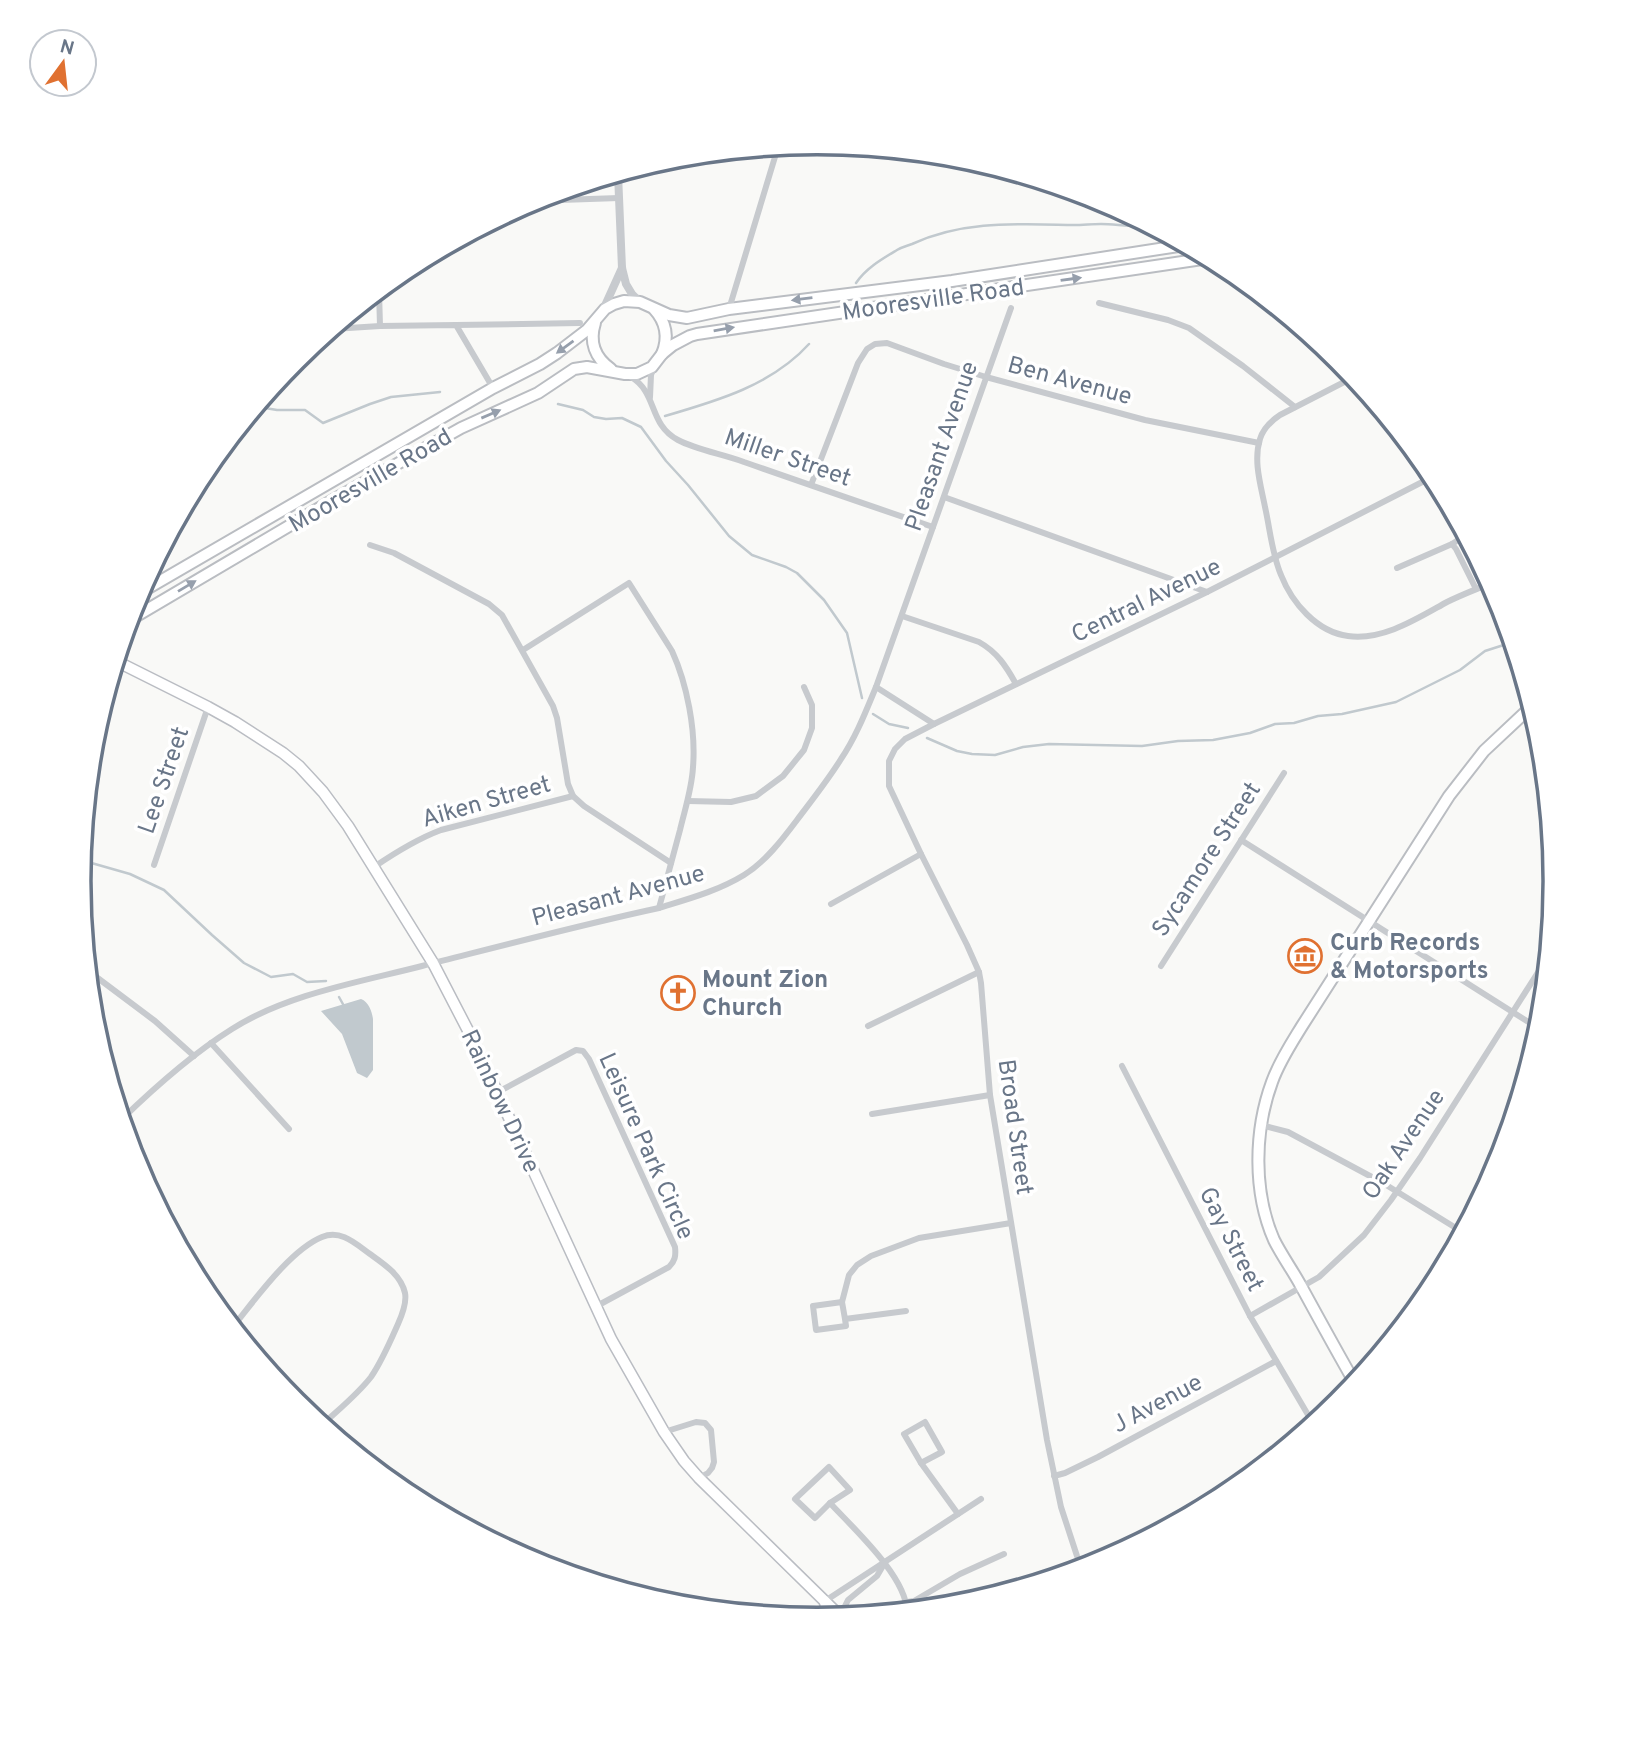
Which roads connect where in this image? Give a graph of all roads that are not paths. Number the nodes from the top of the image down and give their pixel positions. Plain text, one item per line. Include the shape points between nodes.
1 (775, 157) edge
2 (618, 183) edge
3 (619, 198) junction
4 (569, 200) edge
5 (1170, 247) edge
6 (1193, 260) edge
7 (622, 268) junction
8 (640, 302) junction
9 (379, 303) edge
10 (1099, 303) dead end
11 (1011, 308) dead end
12 (654, 309) junction
13 (729, 309) junction
14 (600, 315) junction
15 (580, 323) dead end
16 (456, 325) junction
17 (380, 326) junction
18 (348, 328) edge
19 (659, 359) junction
20 (622, 374) junction
21 (986, 377) junction
22 (1344, 382) edge
23 (493, 388) junction
24 (650, 399) junction
25 (1295, 407) junction
26 (1259, 443) junction
27 (1424, 481) edge
28 (811, 485) junction
29 (944, 497) junction
30 (933, 527) junction
31 (1458, 540) edge
32 (1452, 544) junction
33 (370, 545) dead end
34 (1276, 557) junction
35 (1398, 568) dead end
36 (155, 584) edge
37 (1481, 587) edge
38 (1476, 589) junction
39 (1207, 592) junction
40 (143, 612) edge
41 (902, 616) junction
42 (523, 650) junction
43 (124, 666) edge
44 (1016, 684) junction
45 (804, 687) dead end
46 (877, 687) junction
47 (208, 707) junction
48 (1524, 713) edge
49 (1521, 715) junction
50 (1525, 720) edge
51 (934, 724) junction
52 (1284, 773) dead end
53 (573, 796) junction
54 (688, 801) junction
55 (1241, 840) junction
56 (921, 854) junction
57 (671, 863) junction
58 (154, 865) dead end
59 (374, 867) junction
60 (831, 904) dead end
61 (659, 908) junction
62 (1368, 920) junction
63 (433, 963) junction
64 (1161, 966) dead end
65 (1539, 970) edge
66 (979, 972) junction
67 (97, 977) edge
68 (1513, 1012) junction
69 (1530, 1023) edge
70 (868, 1026) dead end
71 (211, 1043) junction
72 (194, 1056) junction
73 (1122, 1066) dead end
74 (498, 1092) junction
75 (990, 1095) junction
76 (129, 1113) edge
77 (872, 1114) dead end
78 (1261, 1125) junction
79 (289, 1129) dead end
80 (1397, 1192) junction
81 (1010, 1223) junction
82 (1456, 1228) edge
83 (1302, 1287) junction
84 (842, 1302) junction
85 (595, 1307) junction
86 (906, 1311) dead end
87 (1250, 1316) junction
88 (845, 1318) junction
89 (238, 1320) edge
90 (1276, 1362) junction
91 (1351, 1375) edge
92 (1309, 1417) edge
93 (328, 1419) edge
94 (664, 1432) junction
95 (921, 1463) junction
96 (1054, 1476) junction
97 (699, 1478) junction
98 (981, 1499) dead end
99 (830, 1503) junction
100 (957, 1514) junction
101 (1004, 1554) dead end
102 (1079, 1560) edge
103 (885, 1562) junction
104 (825, 1601) junction
105 (907, 1602) joint
106 (845, 1607) edge
107 (826, 1608) edge
108 (831, 1608) edge

1 - 13 street
2 - 3 street
3 - 4 street
3 - 7 street
5 -> 13 main road, Mooresville Road
19 -> 6 main road, Mooresville Road via 681,340 724,329
7 - 8 street via 626,284
7 - 14 street
8 - 12 main road, Mooresville Road
8 - 14 main road, Mooresville Road via 619,302
9 - 17 street
10 - 25 street via 1189,328
11 - 21 street, Pleasant Avenue
12 - 13 main road, Mooresville Road via 687,318
12 - 19 main road via 666,333
14 - 20 main road via 593,333 595,350 604,365
14 -> 23 main road, Mooresville Road via 557,353
15 - 16 street
16 - 17 street
16 - 23 street
17 - 18 street
19 - 20 main road, Mooresville Road via 642,372
19 - 24 street via 651,375
20 - 24 street, Miller Street via 641,383
40 -> 20 main road, Mooresville Road via 332,500 461,428 538,393 575,369
21 - 26 street, Ben Avenue via 1145,420
21 - 28 street, Ben Avenue via 887,343 874,344 858,363
21 - 29 street, Pleasant Avenue
22 - 25 street
23 - 36 main road, Mooresville Road
24 - 28 street, Miller Street via 660,424 677,439
25 - 26 street via 1272,421
26 - 34 street via 1260,482
27 - 34 street, Central Avenue
28 - 30 street, Miller Street
29 - 30 street, Pleasant Avenue
29 - 39 street
30 - 41 street, Pleasant Avenue
31 - 32 street
32 - 35 street
32 - 38 street
33 - 42 street via 489,604 502,615
34 - 38 street via 1294,600 1307,615 1346,636 1382,633
34 - 39 street, Central Avenue
37 - 38 street
39 - 44 street, Central Avenue
41 - 44 street via 990,648
41 - 46 street, Pleasant Avenue
42 - 53 street via 553,706
42 - 54 street via 629,583 672,651 680,674 694,743
43 - 47 main road, Rainbow Drive
44 - 51 street, Central Avenue
45 - 54 street via 812,705 812,728 804,750 783,776 756,796 731,802
46 - 51 street
46 - 61 street, Pleasant Avenue via 842,758 757,866 708,893
47 - 58 street, Lee Street
47 - 59 main road, Rainbow Drive via 299,766 323,792
48 - 49 main road
49 - 50 street
49 - 62 main road via 1483,751 1449,796
51 - 56 street, Broad Street via 905,740 889,761 891,793
52 - 55 street, Sycamore Street
53 - 57 street
53 - 59 street, Aiken Street via 441,830
54 - 57 street
55 - 62 street
55 - 64 street, Sycamore Street
56 - 60 street
56 - 66 street, Broad Street
57 - 61 street
59 - 63 main road, Rainbow Drive
61 - 63 street, Pleasant Avenue
62 - 68 street
62 - 78 main road via 1282,1060
63 - 71 street, Pleasant Avenue via 312,994 252,1018
63 - 74 main road, Rainbow Drive
65 - 68 street, Oak Avenue
66 - 70 street
66 - 75 street, Broad Street
67 - 72 street
68 - 69 street
68 - 80 street, Oak Avenue
71 - 72 street, Pleasant Avenue
71 - 79 street
72 - 76 street, Pleasant Avenue
73 - 87 street, Gay Street
74 - 85 main road, Rainbow Drive
74 - 85 street, Leisure Park Circle via 576,1050 583,1051 675,1247 669,1267
75 - 77 street
75 - 81 street, Broad Street
78 - 80 street via 1288,1132
78 - 83 main road via 1259,1169 1266,1215 1275,1241
80 - 82 street
80 - 83 street, Oak Avenue via 1364,1235
81 - 84 street via 919,1238 871,1256 849,1275
81 - 96 street, Broad Street
83 - 87 street, Oak Avenue
83 - 91 main road
84 - 88 street
84 - 88 street via 813,1306 816,1330 846,1326
85 - 94 main road, Rainbow Drive
86 - 88 street
87 - 90 street, Gay Street
89 - 93 street via 290,1260 331,1235 352,1240 400,1280 405,1303 392,1338 370,1377
90 - 92 street, Gay Street
90 - 96 street, J Avenue
94 - 97 main road, Rainbow Drive
94 - 97 street via 696,1422 711,1430 714,1462
95 - 95 street via 904,1434 925,1422 942,1452
95 - 100 street
96 - 102 street, Broad Street
97 - 104 main road, Rainbow Drive
98 - 100 street
99 - 99 street via 815,1518 795,1499 829,1467 849,1490
99 - 103 street
100 - 103 street
101 - 105 street
103 - 104 street
103 - 105 street
103 - 106 street
104 - 107 main road
104 - 108 main road, Rainbow Drive

